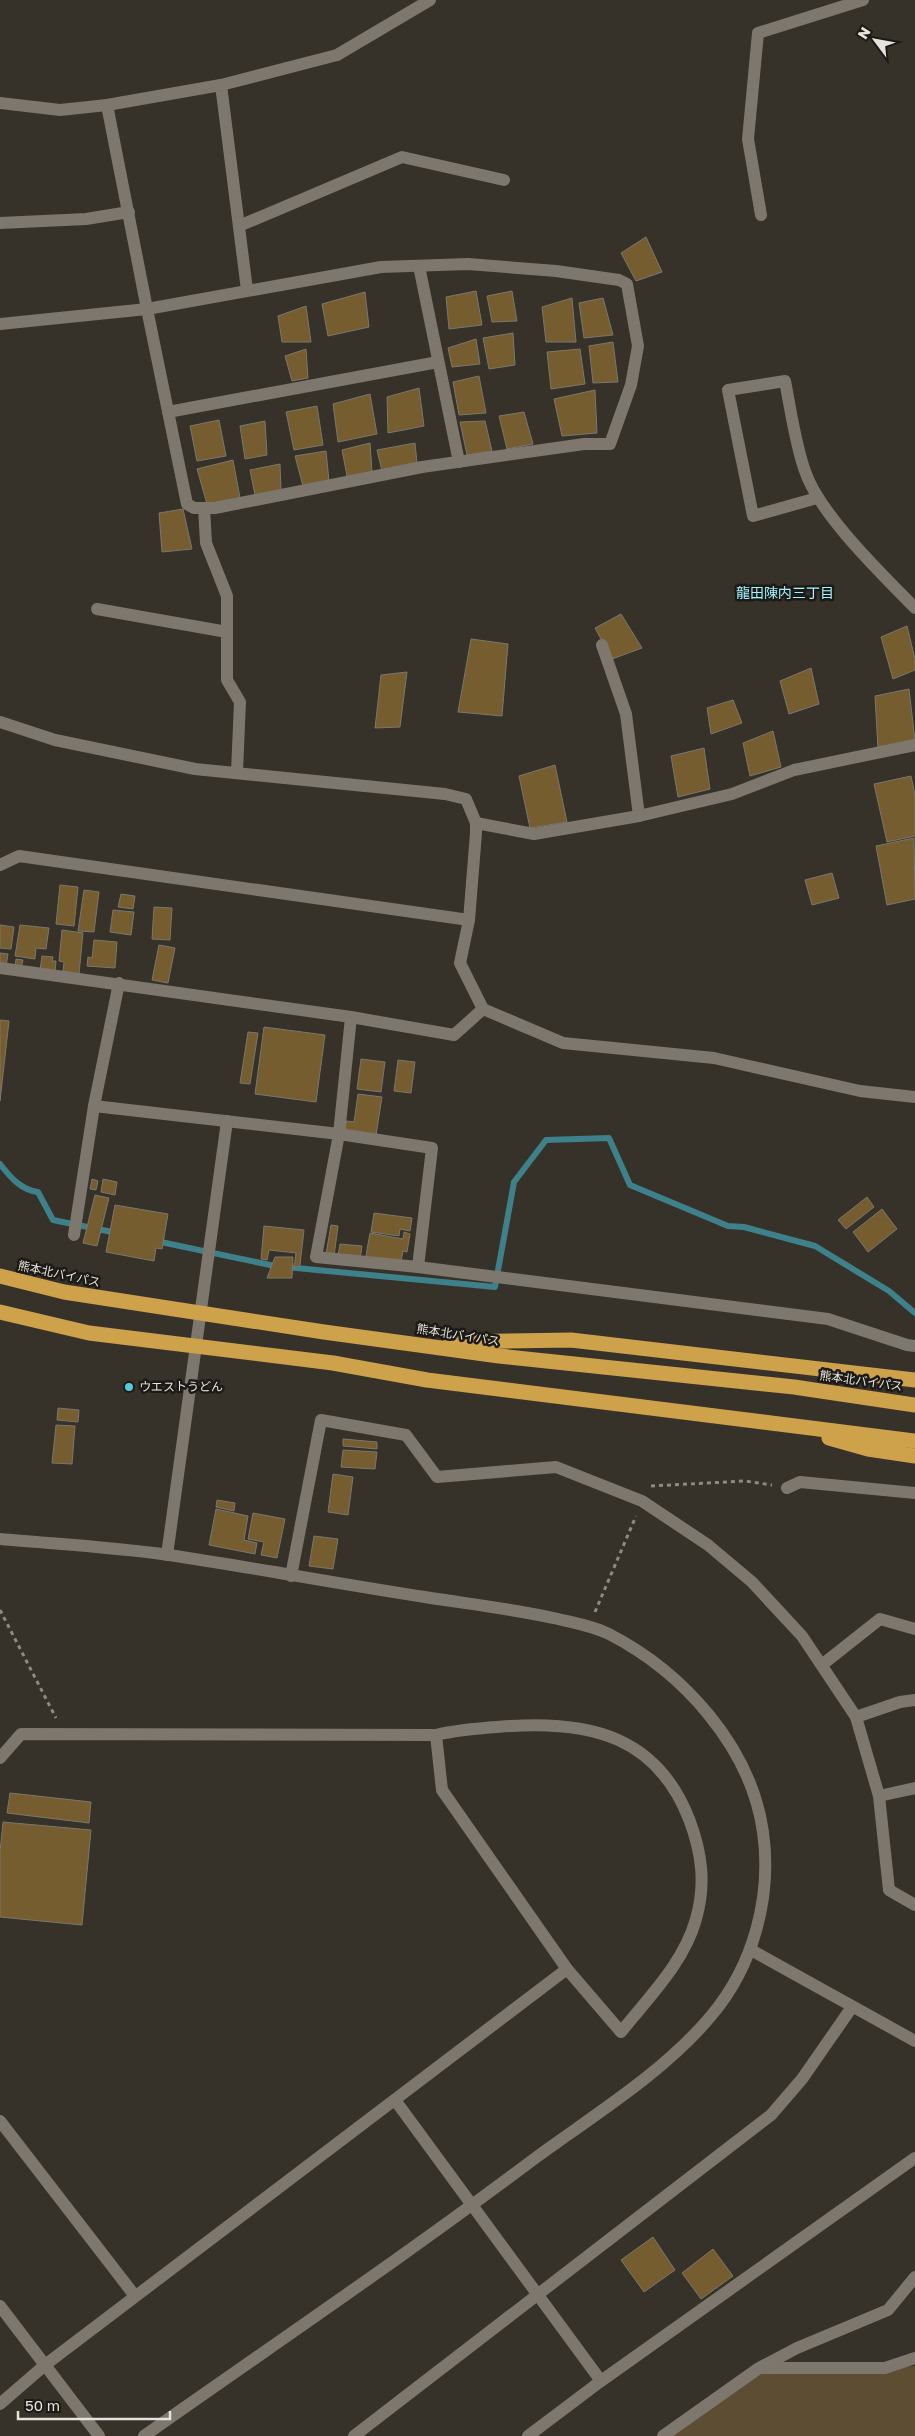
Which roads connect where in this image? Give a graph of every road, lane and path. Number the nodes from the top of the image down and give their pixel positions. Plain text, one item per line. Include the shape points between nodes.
1 (430, 0) edge
2 (863, 0) edge
3 (221, 85) junction
4 (0, 103) edge
5 (106, 105) junction
6 (504, 180) dead end
7 (129, 212) junction
8 (761, 215) dead end
9 (0, 223) edge
10 (239, 226) junction
11 (418, 266) junction
12 (247, 290) junction
13 (147, 308) junction
14 (0, 324) edge
15 (438, 362) junction
16 (168, 412) junction
17 (459, 462) junction
18 (818, 498) junction
19 (204, 508) junction
20 (915, 608) edge
21 (97, 609) dead end
22 (227, 632) junction
23 (602, 645) dead end
24 (0, 722) edge
25 (915, 745) edge
26 (237, 772) junction
27 (639, 816) junction
28 (476, 823) junction
29 (0, 864) edge
30 (468, 920) junction
31 (0, 968) edge
32 (119, 984) junction
33 (483, 1009) junction
34 (351, 1017) junction
35 (915, 1097) edge
36 (94, 1106) junction
37 (227, 1121) junction
38 (339, 1134) junction
39 (74, 1235) dead end
40 (418, 1267) junction
41 (0, 1276) edge
42 (0, 1312) edge
43 (200, 1315) junction
44 (406, 1342) junction
45 (196, 1346) junction
46 (915, 1346) edge
47 (915, 1380) edge
48 (915, 1405) edge
49 (781, 1424) junction
50 (915, 1441) edge
51 (915, 1456) edge
52 (787, 1488) joint
53 (915, 1493) edge
54 (642, 1501) junction
55 (0, 1539) edge
56 (167, 1555) junction
57 (291, 1576) junction
58 (0, 1610) edge
59 (588, 1626) junction
60 (915, 1628) edge
61 (822, 1664) junction
62 (915, 1700) edge
63 (856, 1716) junction
64 (64, 1734) junction
65 (436, 1735) junction
66 (0, 1758) edge
67 (915, 1788) edge
68 (879, 1796) junction
69 (915, 1905) edge
70 (751, 1950) junction
71 (567, 1969) junction
72 (852, 2007) junction
73 (915, 2040) edge
74 (395, 2100) junction
75 (0, 2121) edge
76 (915, 2158) edge
77 (472, 2205) junction
78 (915, 2277) edge
79 (537, 2294) junction
80 (135, 2296) junction
81 (0, 2306) edge
82 (915, 2358) edge
83 (45, 2365) junction
84 (759, 2368) junction
85 (601, 2382) junction
86 (0, 2404) edge
87 (99, 2436) edge
88 (144, 2436) edge
89 (354, 2436) edge
90 (528, 2436) edge
91 (663, 2436) edge

1 - 3 street via 337,55
2 - 8 street via 758,33 748,138
3 - 5 street
3 - 10 street
4 - 5 street via 60,110
5 - 7 street
6 - 10 street via 402,157
7 - 9 street via 86,219
7 - 13 street
10 - 12 street
11 - 12 street via 381,266
11 - 15 street
11 - 17 street via 468,264 556,271 627,284 638,346 631,385 610,444 584,444
12 - 13 street
13 - 14 street
13 - 16 street
15 - 16 street
15 - 17 street
16 - 19 street via 187,504
17 - 19 street
18 - 18 street via 805,472 785,382 728,390 753,516
18 - 20 street via 878,570
19 - 22 street via 206,543 227,596
21 - 22 street
22 - 26 street via 227,680 240,702
23 - 27 street via 626,714
24 - 26 street via 55,740 195,769
25 - 27 street via 794,770 732,794
26 - 28 street via 445,794 466,799
27 - 28 street via 534,834
28 - 30 street
29 - 30 street via 19,856
30 - 33 street via 460,963
31 - 32 street
32 - 34 street
32 - 36 street
33 - 34 street via 454,1034
33 - 35 street via 563,1043 714,1058 860,1091
34 - 38 street
36 - 37 street
36 - 39 street
37 - 38 street
37 - 43 street
38 - 40 street via 432,1148
38 - 40 street via 316,1257
40 - 46 street via 828,1319
41 - 43 highway, 熊本北バイパス via 64,1292
42 - 45 highway via 89,1333
43 - 44 highway, 熊本北バイパス
43 - 45 street
44 - 47 highway via 571,1340
44 - 48 highway, 熊本北バイパス via 500,1356 794,1387
45 - 49 highway via 333,1363 427,1380
45 - 56 street
49 - 50 highway
49 - 51 highway via 868,1449
52 - 53 street via 800,1482
52 - 54 path via 745,1481 651,1486
54 - 57 street via 556,1467 437,1477 406,1435 321,1420
54 - 59 path
54 - 61 street via 701,1539 752,1582 802,1636
55 - 56 street
56 - 57 street
57 - 59 street via 540,1615
58 - 64 path
59 - 70 street via 634,1649 685,1690 724,1736 742,1767 753,1793 766,1853 765,1889
60 - 61 street via 880,1619
61 - 63 street
62 - 63 street
63 - 68 street
64 - 65 street
64 - 66 street via 21,1734
65 - 71 street via 442,1790
65 - 71 street via 464,1728 540,1724 592,1730 621,1740 658,1767 686,1812 696,1838 702,1872 696,1921 673,1967 621,2032
67 - 68 street
68 - 69 street via 889,1890
70 - 72 street
70 - 77 street via 713,2014 666,2060
71 - 74 street
72 - 73 street
72 - 79 street via 802,2079 771,2115
74 - 77 street
74 - 80 street
75 - 80 street
76 - 85 street
77 - 79 street
77 - 88 street
78 - 84 street via 888,2310 797,2348
79 - 85 street
79 - 89 street
80 - 83 street
81 - 83 street
82 - 84 street via 885,2368
83 - 86 street
83 - 87 street
84 - 91 street
85 - 90 street

